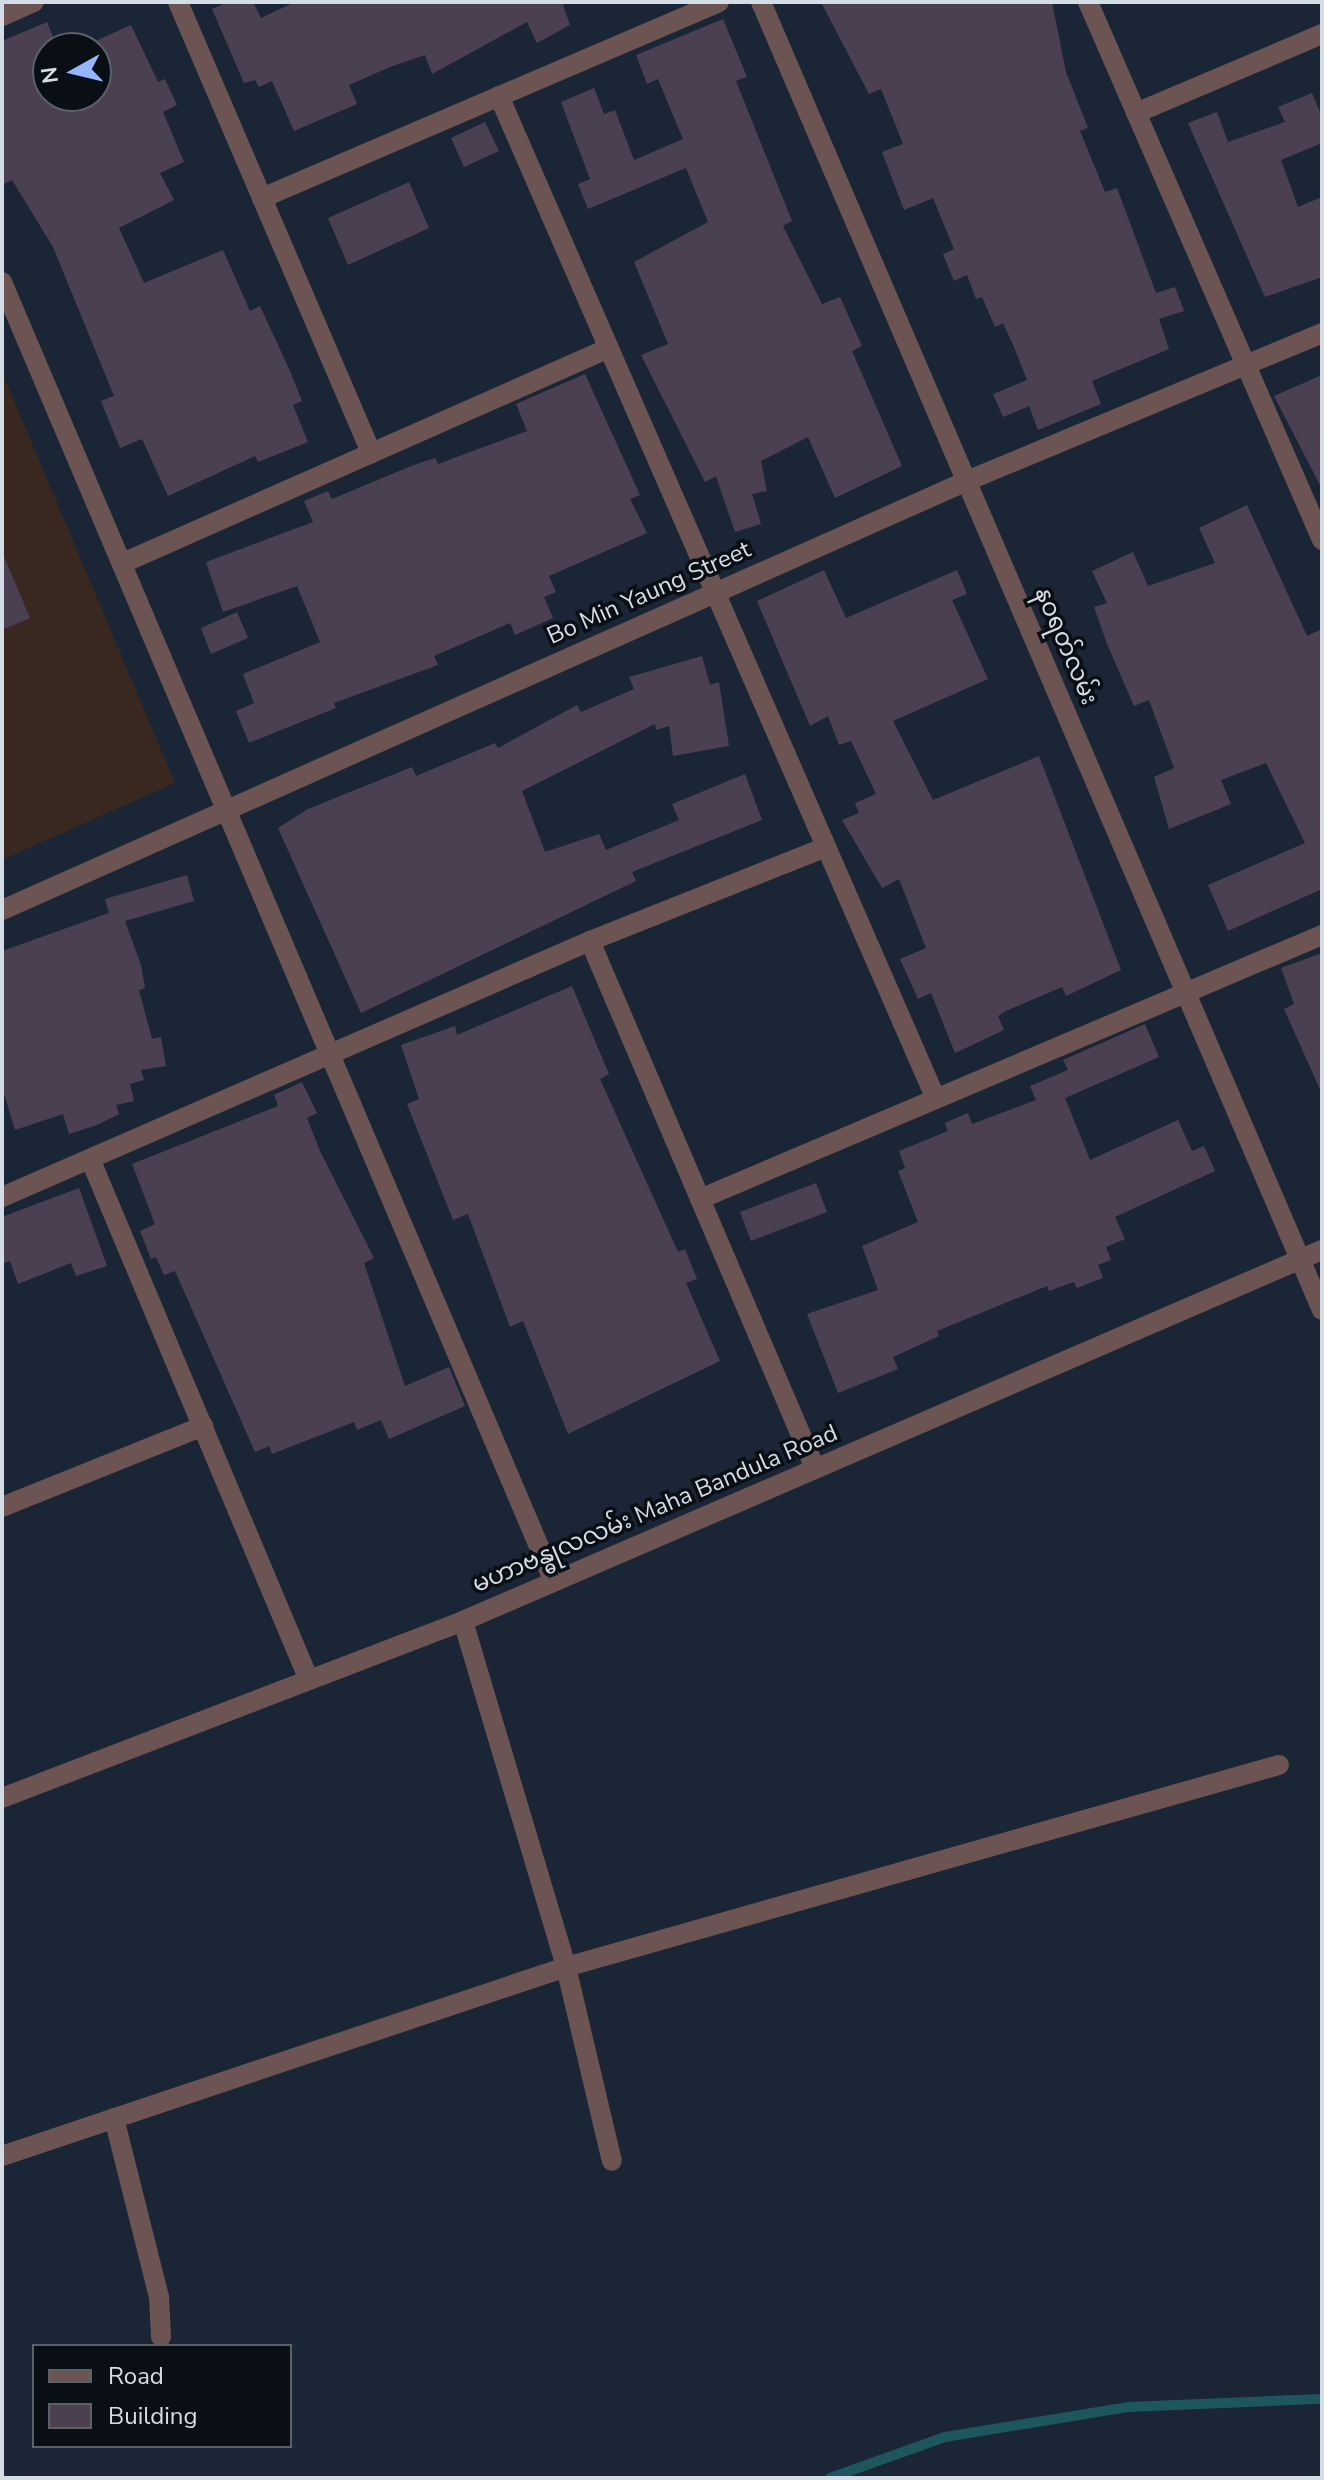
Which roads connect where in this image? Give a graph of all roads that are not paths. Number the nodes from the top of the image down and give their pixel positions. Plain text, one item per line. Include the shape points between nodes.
1 (34, 2) edge
2 (178, 2) edge
3 (719, 2) edge
4 (761, 2) edge
5 (1088, 2) edge
6 (2, 16) edge
7 (1322, 34) edge
8 (499, 96) junction
9 (1136, 113) junction
10 (262, 198) junction
11 (2, 282) edge
12 (1322, 333) edge
13 (609, 348) junction
14 (1246, 364) junction
15 (371, 453) junction
16 (967, 481) junction
17 (1322, 540) edge
18 (123, 563) junction
19 (715, 592) junction
20 (230, 810) junction
21 (826, 847) junction
22 (2, 910) edge
23 (1322, 935) edge
24 (590, 941) junction
25 (1187, 994) junction
26 (331, 1055) junction
27 (936, 1099) junction
28 (91, 1161) junction
29 (2, 1197) edge
30 (700, 1199) junction
31 (1322, 1250) edge
32 (1300, 1259) junction
33 (1322, 1310) edge
34 (203, 1426) junction
35 (815, 1468) junction
36 (2, 1507) edge
37 (554, 1582) junction
38 (463, 1621) junction
39 (309, 1680) junction
40 (1279, 1765) dead end
41 (2, 1798) edge
42 (566, 1967) junction
43 (114, 2118) junction
44 (2, 2156) edge
45 (612, 2161) dead end
46 (161, 2337) dead end

1 - 6 street
2 - 10 street
3 - 8 street
4 - 16 street, နဝရတ်လမ်း
5 - 9 street
7 - 9 street
8 - 10 street
8 - 13 street
9 - 14 street
10 - 15 street
11 - 18 street
12 - 14 street, Bo Min Yaung Street
13 - 15 street
13 - 19 street
14 - 16 street, Bo Min Yaung Street
14 - 17 street
15 - 18 street
16 - 19 street, Bo Min Yaung Street
16 - 25 street, နဝရတ်လမ်း
18 - 20 street
19 - 20 street, Bo Min Yaung Street
19 - 21 street
20 - 22 street, Bo Min Yaung Street
20 - 26 street
21 - 24 street
21 - 27 street
23 - 25 street
24 - 26 street
24 - 30 street
25 - 27 street
25 - 32 street, နဝရတ်လမ်း
26 - 28 street
26 - 37 street
27 - 30 street
28 - 29 street
28 - 34 street
30 - 35 street
31 - 32 street, မဟာဗန္ဓုလလမ်း Maha Bandula Road
32 - 33 street, နဝရတ်လမ်း
32 - 35 street, မဟာဗန္ဓုလလမ်း Maha Bandula Road
34 - 36 street
34 - 39 street
35 - 37 street, မဟာဗန္ဓုလလမ်း Maha Bandula Road
37 - 38 street, မဟာဗန္ဓုလလမ်း Maha Bandula Road
38 - 39 street, မဟာဗန္ဓုလလမ်း Maha Bandula Road
38 - 42 street
39 - 41 street, မဟာဗန္ဓုလလမ်း Maha Bandula Road
40 - 42 street
42 - 43 street
42 - 45 street
43 - 44 street
43 - 46 street via 159,2297

